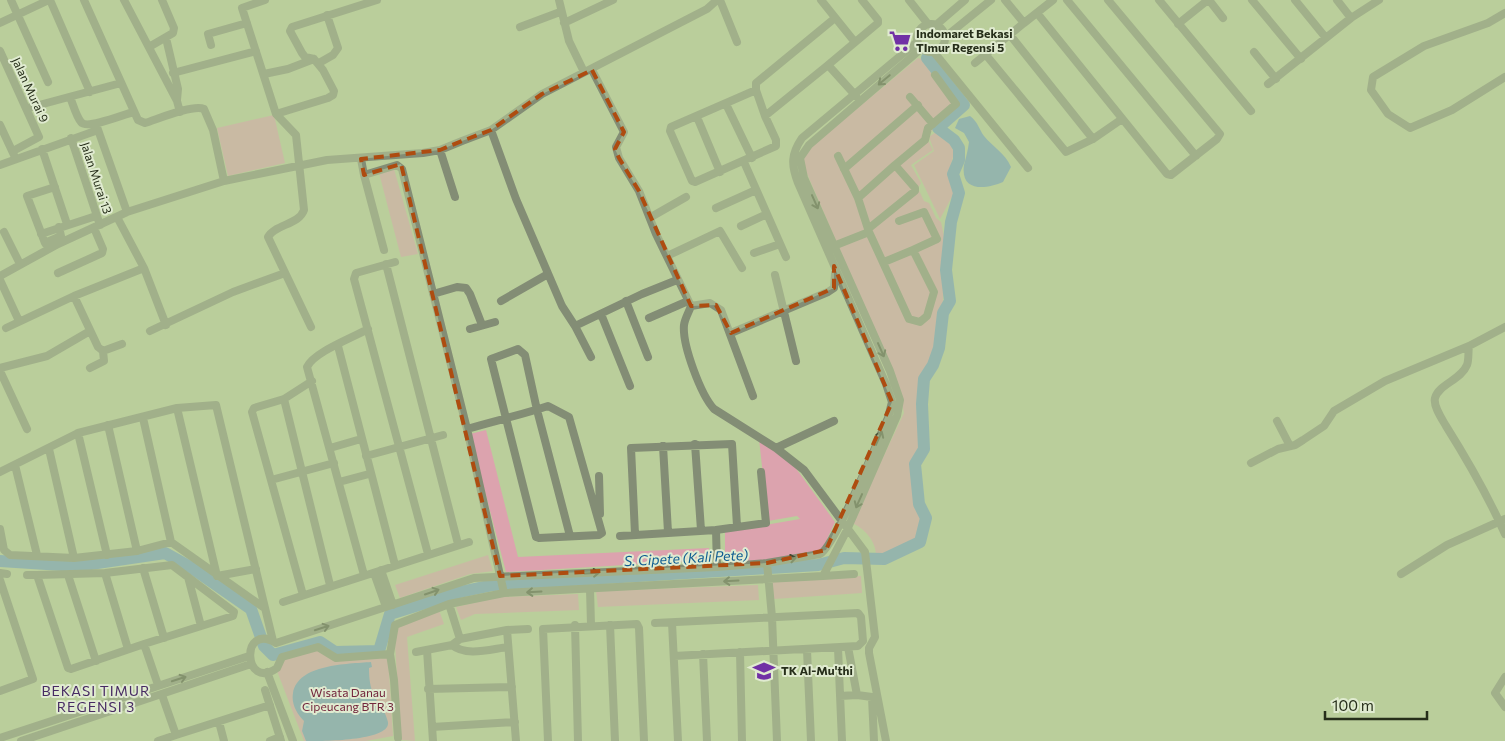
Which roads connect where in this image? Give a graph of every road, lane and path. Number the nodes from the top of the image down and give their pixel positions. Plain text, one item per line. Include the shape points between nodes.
1 (11, 0) edge
2 (47, 0) edge
3 (84, 0) edge
4 (124, 0) edge
5 (162, 0) edge
6 (239, 0) edge
7 (265, 0) edge
8 (377, 0) edge
9 (558, 0) edge
10 (613, 0) edge
11 (718, 0) edge
12 (821, 0) edge
13 (862, 0) edge
14 (909, 0) edge
15 (965, 0) edge
16 (991, 0) edge
17 (1005, 0) edge
18 (1053, 0) edge
19 (1067, 0) edge
20 (1108, 0) edge
21 (1159, 0) edge
22 (1209, 0) edge
23 (1252, 0) edge
24 (1295, 0) edge
25 (1337, 0) edge
26 (1378, 0) edge
27 (242, 8) junction
28 (560, 12) junction
29 (1037, 13) junction
30 (1505, 13) edge
31 (18, 15) junction
32 (327, 15) junction
33 (835, 18) junction
34 (1223, 18) dead end
35 (1351, 18) junction
36 (0, 23) edge
37 (247, 23) junction
38 (564, 23) junction
39 (1024, 24) junction
40 (1178, 24) junction
41 (932, 25) junction
42 (520, 27) dead end
43 (1010, 35) junction
44 (166, 38) junction
45 (944, 38) junction
46 (1326, 38) junction
47 (737, 42) dead end
48 (854, 42) junction
49 (211, 45) dead end
50 (919, 45) junction
51 (149, 47) junction
52 (0, 51) edge
53 (256, 51) junction
54 (933, 51) junction
55 (1254, 52) dead end
56 (986, 55) junction
57 (1301, 59) junction
58 (316, 61) junction
59 (975, 63) dead end
60 (828, 64) junction
61 (588, 71) junction
62 (173, 73) junction
63 (264, 74) junction
64 (935, 75) dead end
65 (1505, 76) edge
66 (1276, 78) junction
67 (48, 82) dead end
68 (121, 83) junction
69 (1268, 84) dead end
70 (756, 90) junction
71 (90, 92) junction
72 (854, 93) junction
73 (70, 97) junction
74 (910, 97) dead end
75 (860, 100) junction
76 (177, 101) junction
77 (726, 104) junction
78 (918, 105) junction
79 (28, 108) junction
80 (1251, 110) dead end
81 (134, 112) junction
82 (180, 112) junction
83 (276, 114) junction
84 (696, 116) junction
85 (765, 116) junction
86 (1122, 119) junction
87 (933, 124) junction
88 (0, 125) edge
89 (97, 127) junction
90 (491, 130) junction
91 (71, 138) junction
92 (1093, 139) junction
93 (42, 149) junction
94 (440, 150) junction
95 (12, 151) junction
96 (838, 156) dead end
97 (1196, 156) junction
98 (752, 158) junction
99 (361, 159) junction
100 (16, 160) junction
101 (744, 162) junction
102 (300, 164) junction
103 (896, 165) junction
104 (0, 166) edge
105 (1028, 168) dead end
106 (844, 169) junction
107 (720, 172) junction
108 (364, 175) junction
109 (224, 181) junction
110 (55, 187) junction
111 (756, 190) junction
112 (455, 197) dead end
113 (686, 197) dead end
114 (858, 198) junction
115 (716, 208) dead end
116 (127, 212) junction
117 (767, 214) junction
118 (96, 216) junction
119 (117, 217) junction
120 (651, 217) junction
121 (899, 220) dead end
122 (67, 224) junction
123 (741, 226) dead end
124 (97, 227) junction
125 (869, 230) junction
126 (4, 232) dead end
127 (780, 244) junction
128 (831, 247) junction
129 (384, 250) dead end
130 (913, 250) junction
131 (754, 253) dead end
132 (667, 256) junction
133 (786, 258) dead end
134 (395, 262) dead end
135 (884, 262) junction
136 (20, 264) junction
137 (386, 264) junction
138 (834, 266) junction
139 (144, 268) junction
140 (742, 268) dead end
141 (58, 273) dead end
142 (285, 273) junction
143 (548, 274) junction
144 (775, 275) dead end
145 (0, 278) edge
146 (677, 280) junction
147 (433, 294) junction
148 (74, 296) junction
149 (501, 301) dead end
150 (626, 301) junction
151 (690, 304) junction
152 (782, 310) junction
153 (601, 314) junction
154 (649, 318) dead end
155 (19, 321) junction
156 (495, 322) dead end
157 (166, 325) junction
158 (482, 325) junction
159 (575, 326) junction
160 (311, 327) dead end
161 (1505, 327) edge
162 (6, 328) dead end
163 (368, 329) junction
164 (470, 329) dead end
165 (90, 331) junction
166 (150, 331) dead end
167 (731, 333) junction
168 (122, 344) dead end
169 (338, 346) junction
170 (1469, 346) junction
171 (103, 351) junction
172 (591, 357) dead end
173 (648, 357) dead end
174 (796, 361) dead end
175 (90, 368) dead end
176 (0, 369) edge
177 (312, 381) junction
178 (890, 382) junction
179 (630, 386) dead end
180 (753, 396) dead end
181 (284, 399) junction
182 (177, 408) junction
183 (537, 410) junction
184 (143, 418) junction
185 (505, 419) junction
186 (834, 421) dead end
187 (1277, 421) dead end
188 (108, 425) junction
189 (27, 429) dead end
190 (467, 429) junction
191 (78, 433) junction
192 (443, 435) dead end
193 (361, 439) junction
194 (430, 440) junction
195 (695, 444) junction
196 (663, 446) junction
197 (1290, 446) junction
198 (330, 448) junction
199 (776, 448) junction
200 (49, 449) junction
201 (398, 449) junction
202 (366, 456) junction
203 (334, 463) junction
204 (1251, 463) dead end
205 (15, 465) junction
206 (301, 471) junction
207 (0, 472) edge
208 (762, 472) dead end
209 (369, 474) junction
210 (599, 476) dead end
211 (272, 480) junction
212 (340, 482) junction
213 (1502, 520) edge
214 (841, 522) junction
215 (737, 526) junction
216 (601, 528) junction
217 (0, 529) edge
218 (701, 530) junction
219 (716, 530) junction
220 (847, 530) junction
221 (668, 532) junction
222 (635, 534) junction
223 (1505, 534) edge
224 (570, 536) junction
225 (620, 536) dead end
226 (171, 542) junction
227 (470, 542) dead end
228 (458, 544) junction
229 (137, 551) junction
230 (428, 554) junction
231 (37, 555) junction
232 (107, 555) junction
233 (74, 558) junction
234 (395, 565) junction
235 (766, 565) junction
236 (717, 567) junction
237 (143, 568) junction
238 (256, 569) junction
239 (378, 571) junction
240 (105, 573) junction
241 (854, 574) dead end
242 (1402, 574) dead end
243 (27, 575) dead end
244 (37, 575) junction
245 (68, 575) junction
246 (364, 575) junction
247 (217, 576) junction
248 (823, 576) junction
249 (188, 577) junction
250 (767, 577) junction
251 (501, 578) junction
252 (0, 580) edge
253 (330, 585) junction
254 (590, 589) junction
255 (503, 592) junction
256 (303, 595) junction
257 (283, 602) dead end
258 (449, 604) junction
259 (390, 606) junction
260 (263, 607) junction
261 (772, 617) junction
262 (655, 623) dead end
263 (672, 623) junction
264 (610, 625) junction
265 (201, 626) junction
266 (574, 626) junction
267 (591, 626) junction
268 (528, 629) dead end
269 (507, 630) junction
270 (164, 638) junction
271 (460, 638) junction
272 (265, 640) junction
273 (144, 644) junction
274 (452, 645) junction
275 (508, 647) junction
276 (848, 647) junction
277 (838, 648) junction
278 (128, 649) junction
279 (427, 650) junction
280 (807, 650) junction
281 (772, 651) junction
282 (416, 652) dead end
283 (740, 652) junction
284 (390, 654) junction
285 (703, 654) junction
286 (674, 656) junction
287 (250, 660) junction
288 (96, 661) junction
289 (270, 671) junction
290 (1505, 677) edge
291 (158, 685) junction
292 (512, 687) junction
293 (428, 689) junction
294 (265, 690) dead end
295 (0, 691) edge
296 (162, 695) junction
297 (856, 695) junction
298 (840, 696) junction
299 (270, 704) junction
300 (1505, 707) edge
301 (62, 718) junction
302 (219, 722) junction
303 (515, 722) junction
304 (65, 727) junction
305 (432, 727) junction
306 (180, 737) edge
307 (0, 738) edge
308 (398, 738) dead end
309 (36, 739) edge
310 (281, 739) edge
311 (21, 741) edge
312 (158, 741) edge
313 (224, 741) edge
314 (270, 741) edge
315 (293, 741) edge
316 (433, 741) edge
317 (516, 741) edge
318 (548, 741) edge
319 (578, 741) edge
320 (615, 741) edge
321 (644, 741) edge
322 (678, 741) edge
323 (707, 741) edge
324 (742, 741) edge
325 (777, 741) edge
326 (811, 741) edge
327 (842, 741) edge
328 (874, 741) edge
329 (886, 741) edge

1 - 31 street
2 - 31 street
2 - 71 street
3 - 68 street
4 - 51 street
5 - 44 street via 174,28 172,36
6 - 27 street
7 - 27 street
8 - 32 street
9 - 28 street
10 - 38 street
11 - 47 street
11 - 61 street via 707,10
12 - 33 street
13 - 48 street via 878,22
14 - 41 street
15 - 41 street
16 - 45 street
17 - 39 street
18 - 29 street
19 - 97 street
20 - 97 street via 1220,134
21 - 40 street
22 - 34 street
22 - 40 street
23 - 57 street
24 - 46 street
25 - 35 street
26 - 35 street
27 - 37 street
28 - 38 street
28 - 42 street
29 - 39 street
29 - 86 street
30 - 65 street via 1488,23 1424,46 1373,77 1371,90 1388,114 1410,128 1452,110
31 - 36 street
31 - 67 street
32 - 58 street via 338,48 333,55
32 - 58 street via 290,29 302,53
33 - 48 street
33 - 70 street via 756,83
35 - 46 street
37 - 49 street via 208,34
37 - 53 street
38 - 61 street via 569,41
39 - 43 street
40 - 80 street
41 - 45 street via 942,30
41 - 50 street via 919,30
43 - 56 street
43 - 92 street
44 - 51 street
44 - 62 street
45 - 54 street via 942,45
46 - 57 street
48 - 60 street
50 - 54 street
50 - 72 street
50 -> 75 street
51 - 76 street
52 - 79 street, Jalan Murai 9
53 - 62 street
53 - 63 street
54 - 105 street
55 - 66 street
56 - 59 street
56 - 92 street via 1064,151
57 - 66 street
58 - 63 street
58 - 83 street via 330,82 333,96
60 - 72 street
60 - 85 street
61 - 90 street via 542,94
61 - 120 street via 624,132 616,150
62 - 76 street via 178,89
63 - 83 street
64 - 87 street via 956,104
66 - 69 street
68 - 71 street
68 - 81 street
70 - 77 street
70 - 85 street
71 - 73 street
72 - 75 street
72 - 128 street via 802,138 793,153 794,171
73 - 79 street
73 - 89 street via 81,122
74 - 78 street
75 -> 128 street via 809,145 800,158 804,178
76 - 82 street
77 - 84 street
77 - 98 street
78 - 87 street
78 - 106 street
79 - 95 street, Jalan Murai 9 via 39,138
81 - 82 street via 138,120 145,123
81 - 89 street
82 - 109 street via 200,107 207,113
83 - 102 street via 296,135
84 - 107 street
84 - 107 street via 673,126 670,131 692,181
85 - 98 street via 777,143
86 - 92 street
86 - 97 street via 1167,174 1172,175
87 - 103 street via 926,130 925,140
88 - 95 street
89 - 91 street
89 - 116 street
90 - 94 street
90 - 143 street
91 - 93 street
91 - 118 street, Jalan Murai 13
93 - 100 street
93 - 110 street
94 - 99 street
94 - 112 street
95 - 100 street
96 - 106 street
98 - 101 street
99 - 102 street
99 - 108 street
100 - 104 street
101 - 107 street
101 - 111 street
102 - 109 street
102 - 142 street via 303,214 272,232 268,238
103 - 114 street
103 - 125 street via 913,184 915,191
106 - 114 street
108 - 129 street
108 - 147 street via 397,166 402,169
109 - 116 street
110 - 122 street
110 - 122 street via 27,196 46,243 61,236 59,227
111 - 115 street
111 - 117 street
113 - 120 street
114 - 125 street
116 - 119 street
117 - 123 street
117 - 127 street
118 - 122 street
118 - 124 street, Jalan Murai 13
119 - 124 street
119 - 139 street
120 - 132 street
121 - 130 street via 925,213 937,239
124 - 136 street
124 - 141 street, Jalan Murai 13 via 102,253
125 - 128 street
125 - 135 street
126 - 136 street
127 - 131 street
127 - 133 street
128 - 138 street
128 -> 178 street
130 - 135 street
130 - 135 street via 934,292 927,316 920,322 909,319
132 - 140 street via 720,231
132 - 146 street
134 - 137 street
136 - 145 street
137 - 163 street via 354,275
137 - 194 street
138 - 152 street via 834,288
138 - 178 street
139 - 148 street
139 - 157 street
142 - 157 street via 233,292
142 - 160 street
143 - 149 street
143 - 159 street
144 - 152 street
145 - 155 street
146 - 150 street
146 - 151 street
147 - 158 street via 457,287 466,288
147 - 190 street
148 - 155 street
148 - 165 street
150 - 153 street
150 - 173 street
151 - 154 street
151 - 167 street via 716,305 725,316
151 - 199 street via 684,326 706,401
152 - 167 street
152 - 174 street
153 - 159 street
153 - 179 street
155 - 162 street
156 - 158 street
157 - 166 street
158 - 164 street
159 - 172 street
161 - 170 street
163 - 169 street
163 - 201 street
165 - 171 street via 98,348
165 - 176 street via 47,356
167 - 180 street
168 - 171 street
169 - 177 street via 309,362 307,367
169 - 193 street
170 - 197 street via 1348,401 1334,411 1324,426
170 - 213 street via 1467,366 1440,391 1435,402
171 - 175 street via 104,361
176 - 189 street
177 - 181 street
177 - 198 street
214 -> 178 street via 888,418 892,402
178 -> 220 street via 900,400 897,416
181 - 206 street
181 - 211 street via 252,409
182 - 184 street
182 - 238 street via 212,405 218,408
182 - 247 street
183 - 185 street
183 - 185 street via 525,355 518,349 491,359
183 - 216 street via 548,406 569,417
183 - 224 street
184 - 188 street
184 - 226 street
185 - 190 street
185 - 224 street via 536,537
186 - 199 street
187 - 197 street
188 - 191 street
188 - 229 street
190 - 251 street
191 - 200 street
191 - 232 street
192 - 194 street
193 - 198 street
193 - 202 street
194 - 201 street
194 - 228 street
195 - 196 street
195 - 215 street via 730,443 734,447
195 - 218 street
196 - 221 street
196 - 222 street via 630,449
197 - 204 street
198 - 203 street
199 - 214 street via 804,470
200 - 205 street
200 - 233 street
201 - 202 street
201 - 230 street
202 - 209 street
203 - 206 street
203 - 212 street
205 - 207 street
205 - 231 street
206 - 211 street
206 - 253 street
208 - 215 street via 766,523
209 - 212 street
209 - 234 street
210 - 216 street
211 - 256 street
212 - 246 street
213 - 223 street
213 - 242 street via 1434,552
214 - 220 street
235 -> 214 street via 824,553
215 - 219 street
216 - 224 street via 599,535
217 - 231 street via 6,553
218 - 219 street
218 - 221 street
219 - 236 street
220 - 248 street
220 - 329 street via 865,552 867,561 874,637 869,653
221 - 222 street
222 - 225 street
226 - 229 street
226 - 247 street
227 - 228 street
228 - 230 street
229 - 232 street
230 - 234 street
231 - 233 street
232 - 233 street
234 - 239 street
235 - 236 street
235 - 250 street
251 -> 236 street
237 - 240 street
237 - 249 street via 172,565
237 - 270 street
238 - 247 street
238 - 260 street
239 - 246 street
239 - 259 street
240 - 245 street
240 - 278 street
241 - 248 street
243 - 244 street
244 - 245 street
244 - 288 street via 68,668
245 - 288 street
246 - 253 street
247 - 260 street
248 - 250 street
249 - 265 street
249 - 265 street via 235,613
250 -> 254 street
250 - 261 street
251 - 255 street
259 -> 251 street via 474,578
252 - 295 street via 33,679
253 - 256 street
254 -> 255 street
254 - 267 street
255 - 258 street
256 - 257 street
258 - 271 street
258 - 284 street via 397,623
272 -> 259 street via 276,643
260 - 272 street
261 - 263 street
261 - 276 street via 858,613 863,641 858,646
261 - 281 street
262 - 263 street
263 - 286 street
264 - 267 street
264 - 320 street
264 - 321 street via 638,626
265 - 270 street
266 - 267 street
266 - 318 street via 545,628 542,631
266 - 319 street
268 - 269 street
269 - 271 street
269 - 275 street
270 - 273 street
271 - 274 street
272 - 287 street via 251,646
273 - 278 street
273 - 291 street
274 - 275 street via 468,651
274 - 279 street
275 - 292 street
276 - 277 street
276 - 297 street
277 - 280 street
277 - 298 street
278 - 288 street
279 - 282 street
279 - 293 street
280 - 281 street
280 - 326 street
281 - 283 street
281 - 325 street
283 - 285 street
283 - 324 street
284 - 289 street via 336,658 318,647 282,657 279,665
284 - 308 street
285 - 286 street
285 - 323 street
286 - 322 street
287 - 289 street via 257,670
291 -> 287 street
287 - 296 street
289 - 315 street
290 - 300 street via 1495,693
291 - 301 street
292 - 293 street
292 - 303 street
293 - 305 street
294 - 299 street
296 - 304 street
296 - 306 street
297 - 298 street
297 - 328 street via 871,696
298 - 327 street
299 - 302 street
299 - 310 street
301 - 304 street
301 - 307 street
302 - 306 street
302 - 313 street
303 - 305 street
303 - 317 street
304 - 309 street
305 - 316 street
306 - 312 street
309 - 311 street
310 - 314 street

